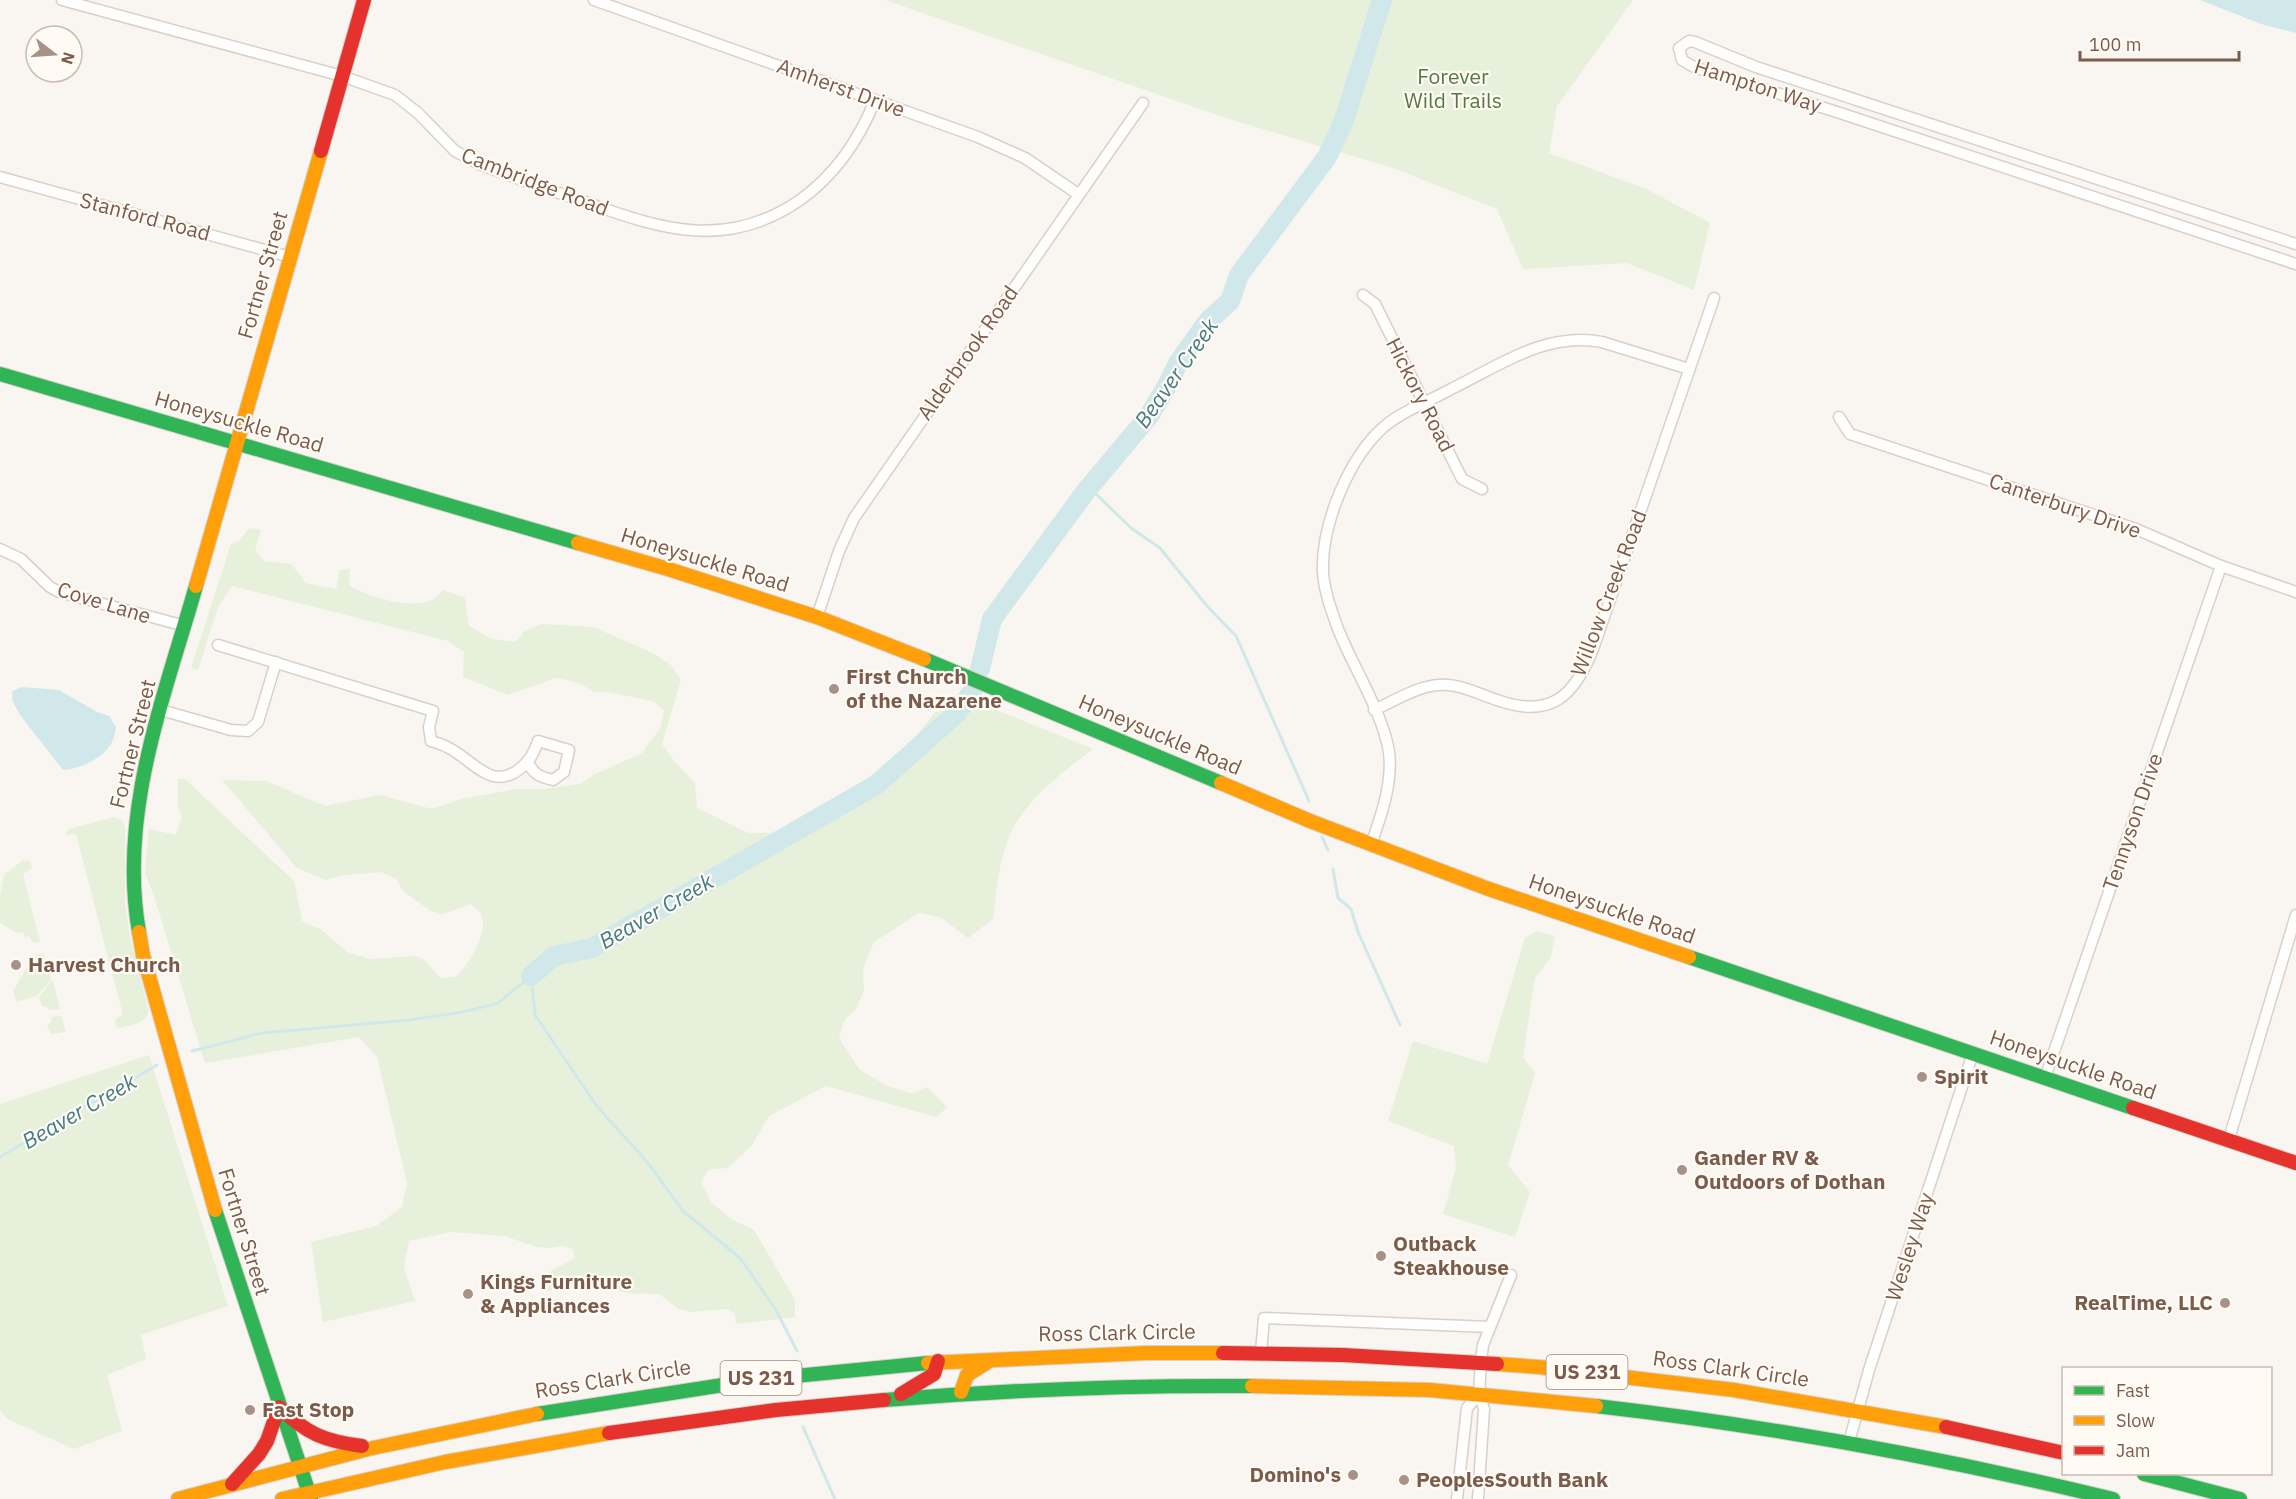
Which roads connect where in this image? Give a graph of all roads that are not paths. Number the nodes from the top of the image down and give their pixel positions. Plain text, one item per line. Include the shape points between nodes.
1 (62, 0) edge
2 (364, 0) edge
3 (594, 0) edge
4 (342, 76) junction
5 (875, 100) junction
6 (1143, 103) dead end
7 (0, 177) edge
8 (1078, 194) junction
9 (2296, 244) edge
10 (290, 257) junction
11 (2296, 264) edge
12 (1364, 295) dead end
13 (1714, 298) dead end
14 (1689, 369) junction
15 (0, 374) edge
16 (1424, 403) junction
17 (1839, 417) dead end
18 (237, 443) junction
19 (1482, 489) dead end
20 (0, 549) edge
21 (2221, 566) junction
22 (2296, 592) edge
23 (817, 617) junction
24 (185, 626) junction
25 (218, 645) dead end
26 (276, 662) junction
27 (161, 710) junction
28 (1374, 710) junction
29 (528, 762) dead end
30 (1371, 845) junction
31 (2296, 915) edge
32 (1973, 1053) junction
33 (2045, 1077) junction
34 (2229, 1139) junction
35 (2296, 1163) edge
36 (1511, 1275) dead end
37 (1490, 1327) junction
38 (1261, 1352) junction
39 (993, 1358) junction
40 (938, 1361) junction
41 (1481, 1361) junction
42 (961, 1392) junction
43 (1479, 1394) junction
44 (897, 1397) junction
45 (279, 1407) junction
46 (1858, 1409) junction
47 (1849, 1442) junction
48 (376, 1448) junction
49 (2062, 1453) edge
50 (300, 1466) junction
51 (2151, 1475) edge
52 (376, 1476) junction
53 (232, 1484) junction
54 (310, 1496) edge
55 (353, 1496) dead end
56 (178, 1499) edge
57 (282, 1499) edge
58 (1457, 1499) edge
59 (1478, 1499) edge
60 (2113, 1499) edge
61 (2240, 1499) edge

1 - 4 street, Cambridge Road
2 - 4 main road, Fortner Street
3 - 5 street, Amherst Drive
4 - 5 street, Cambridge Road via 401,99 445,142 481,165 646,223 705,232 769,218 814,190 842,160
4 - 10 main road, Fortner Street
5 - 8 street, Amherst Drive via 1002,147
6 - 8 street, Alderbrook Road
7 - 10 street, Stanford Road
8 - 23 street, Alderbrook Road via 854,518
9 - 11 street, Hampton Way via 1756,67 1695,42 1689,41 1679,48 1682,60 1694,67
10 - 18 main road, Fortner Street
12 - 16 street, Hickory Road via 1375,304
13 - 14 street, Willow Creek Road
14 - 16 street via 1602,342 1573,339 1526,352
14 - 28 street, Willow Creek Road via 1593,649 1585,669 1565,695 1539,706 1515,705 1461,687 1436,685
15 - 18 main road, Honeysuckle Road
16 - 19 street, Hickory Road via 1462,479
16 - 28 street via 1373,437 1347,477 1327,534 1323,575 1329,601
17 - 21 street, Canterbury Drive via 1850,434 2123,524
18 - 23 main road, Honeysuckle Road via 657,565
18 - 24 main road, Fortner Street
20 - 24 street, Cove Lane via 21,559 58,592
21 - 22 street, Canterbury Drive
21 - 33 street, Tennyson Drive
23 - 30 main road, Honeysuckle Road
24 - 27 main road, Fortner Street
25 - 26 street
26 - 27 street via 258,722 248,731 231,730
26 - 29 street via 433,711 431,741 447,746 491,776 511,776
27 - 45 main road, Fortner Street via 141,783 135,830 133,887 138,932 224,1242
28 - 30 street via 1389,764 1383,811
30 - 32 main road, Honeysuckle Road via 1604,929
31 - 34 street
32 - 33 main road, Honeysuckle Road
32 - 46 street, Wesley Way
33 - 34 main road, Honeysuckle Road
34 - 35 main road, Honeysuckle Road
36 - 37 street
37 - 38 street via 1264,1318
37 - 41 street
38 - 39 main road, Ross Clark Circle / US 231
38 - 41 main road, Ross Clark Circle / US 231
39 - 40 main road, Ross Clark Circle / US 231
39 - 42 main road via 967,1374
40 - 44 main road via 934,1374
40 - 48 main road, Ross Clark Circle / US 231 via 766,1377 615,1399 531,1413
41 - 43 street
41 - 46 main road, Ross Clark Circle / US 231 via 1656,1379
42 - 43 main road, US 231 via 1219,1385
42 - 44 main road, US 231
43 - 47 main road, US 231 via 1706,1419
43 - 58 street via 1467,1408
43 - 59 street via 1484,1408
44 - 52 main road, US 231 via 705,1418
45 - 48 main road via 320,1440
45 - 50 main road, Fortner Street
45 - 53 main road via 263,1447
46 - 47 street, Wesley Way
46 - 49 main road, Ross Clark Circle / US 231
47 - 60 main road, US 231 via 1976,1466
48 - 50 main road, Ross Clark Circle / US 231
50 - 53 main road, Ross Clark Circle / US 231
50 - 54 main road, Fortner Street
51 - 61 main road
52 - 54 main road, US 231
52 - 55 main road
53 - 56 main road, Ross Clark Circle / US 231
54 - 57 main road, US 231

